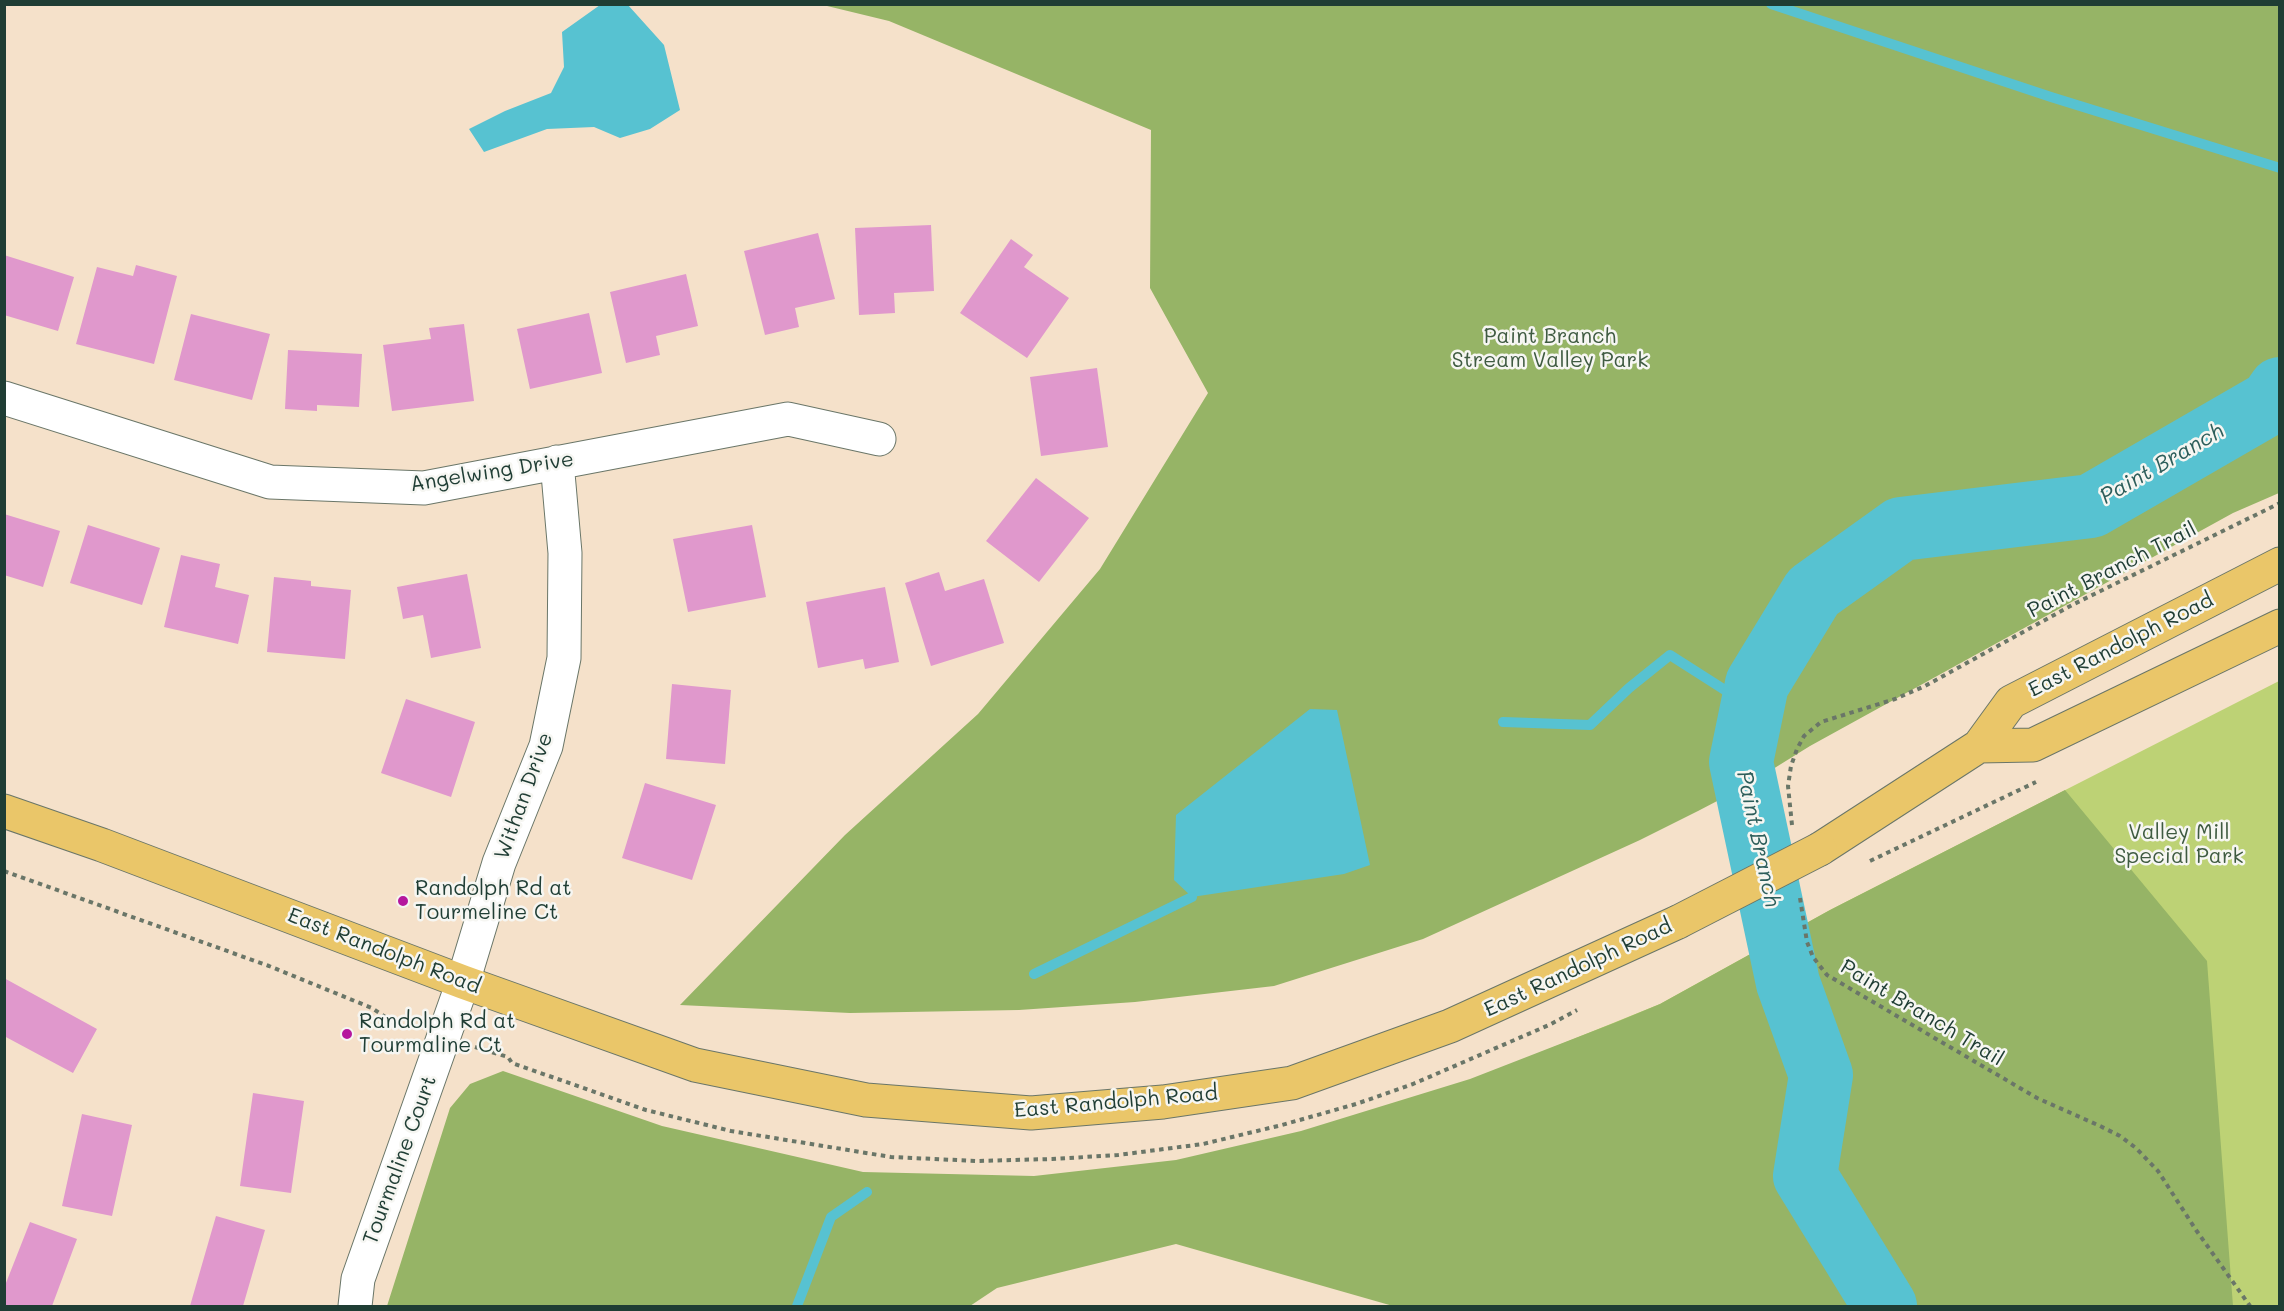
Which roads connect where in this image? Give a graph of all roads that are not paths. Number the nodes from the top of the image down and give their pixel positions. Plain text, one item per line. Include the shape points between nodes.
1 (4, 398) edge
2 (879, 439) dead end
3 (557, 462) junction
4 (2280, 564) edge
5 (2280, 626) edge
6 (1978, 746) junction
7 (4, 811) edge
8 (464, 982) junction
9 (355, 1306) edge

1 - 3 street, Angelwing Drive via 270,482 424,488
2 - 3 street, Angelwing Drive via 788,419
3 - 8 street, Withan Drive via 565,553 564,658 546,746 499,862
4 - 6 main road, East Randolph Road via 2011,702
5 - 6 main road via 2033,745
6 - 8 main road, East Randolph Road, bridge via 1820,849 1678,922 1450,1026 1292,1083 1163,1102 1031,1113 866,1100 695,1065
7 - 8 main road, East Randolph Road via 102,844
8 - 9 street, Tourmaline Court via 358,1279

